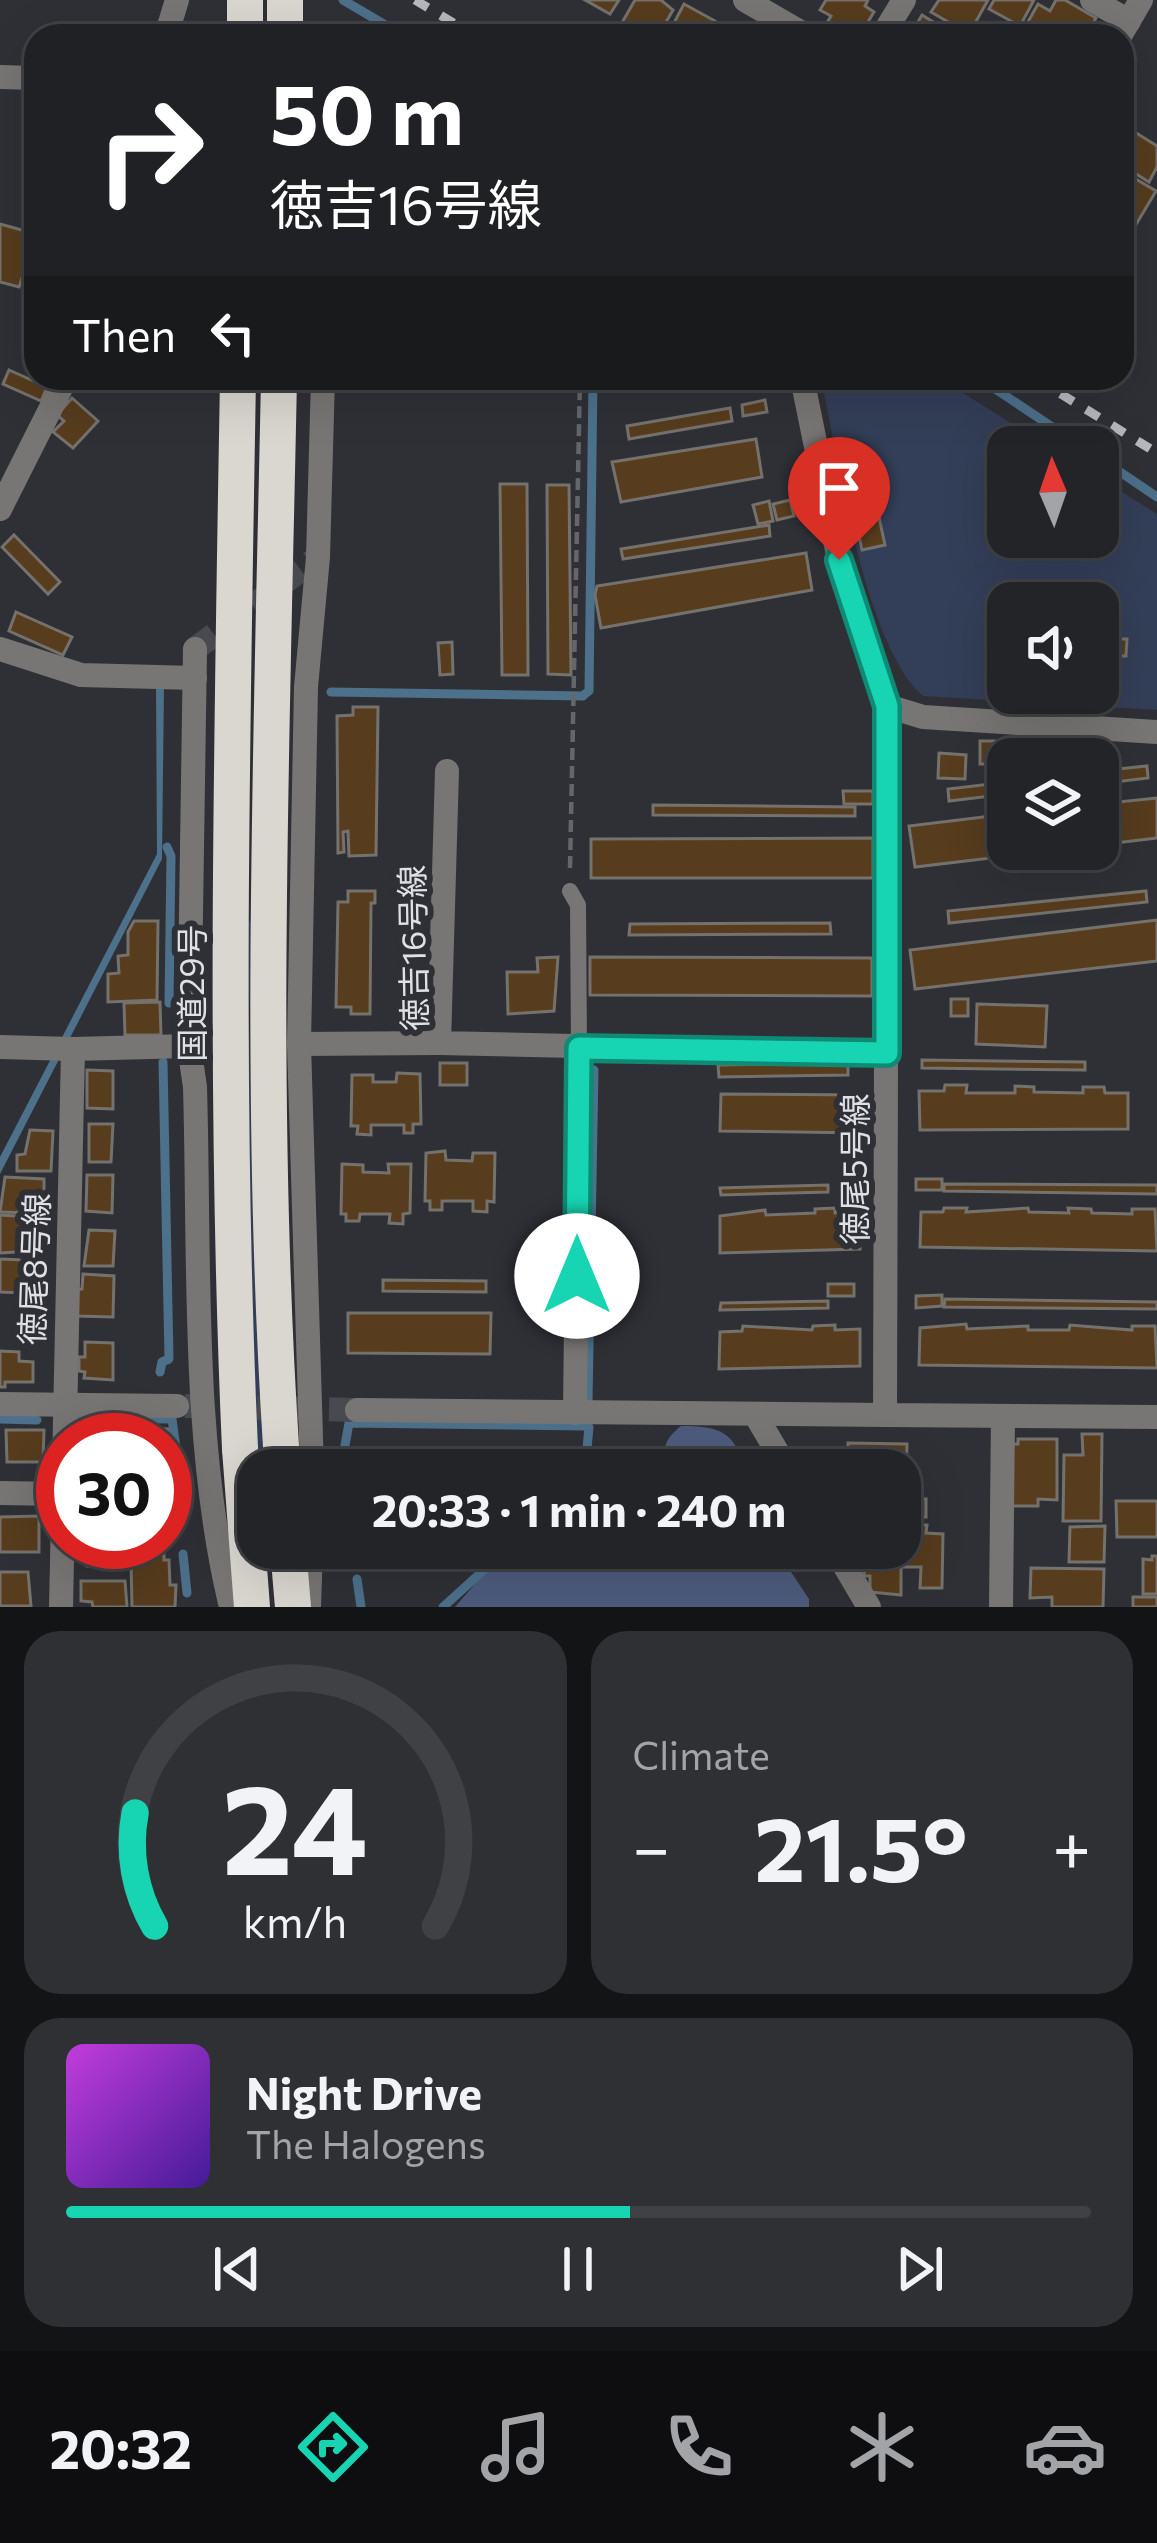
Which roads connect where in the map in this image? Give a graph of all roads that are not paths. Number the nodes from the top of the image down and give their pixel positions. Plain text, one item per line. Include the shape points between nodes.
1 (745, 0) edge
2 (1092, 0) edge
3 (1130, 19) edge
4 (786, 24) edge
5 (60, 390) edge
6 (238, 390) edge
7 (279, 390) edge
8 (323, 390) edge
9 (804, 390) edge
10 (0, 508) edge
11 (0, 649) edge
12 (195, 650) dead end
13 (194, 678) junction
14 (887, 706) junction
15 (1157, 732) edge
16 (447, 771) dead end
17 (570, 891) road end
18 (439, 1043) junction
19 (299, 1044) junction
20 (189, 1046) junction
21 (0, 1047) edge
22 (579, 1048) junction
23 (73, 1049) junction
24 (887, 1053) junction
25 (0, 1404) edge
26 (62, 1404) junction
27 (177, 1406) tunnel mouth
28 (357, 1410) tunnel mouth
29 (62, 1413) edge
30 (575, 1413) junction
31 (885, 1415) junction
32 (756, 1416) junction
33 (1003, 1417) junction
34 (1157, 1417) edge
35 (281, 1449) edge
36 (310, 1449) edge
37 (776, 1449) edge
38 (0, 1493) edge
39 (36, 1494) edge
40 (61, 1569) edge
41 (290, 1569) edge
42 (310, 1569) edge
43 (846, 1569) edge
44 (61, 1607) edge
45 (231, 1607) edge
46 (252, 1607) edge
47 (293, 1607) edge
48 (309, 1607) edge
49 (868, 1607) edge
50 (1001, 1607) edge

1 - 4 street
2 - 3 street
5 - 10 street
6 - 46 highway, 国道29号, bridge via 228,971 231,1215
7 - 35 highway, bridge via 268,1049
8 - 19 street
9 - 14 street, 徳尾5号線 via 839,560
11 - 13 street via 81,675
12 - 13 street
13 - 20 street
14 - 15 street via 923,717
14 - 24 street, 徳尾5号線
16 - 18 street, 徳吉16号線
17 - 22 lane via 578,905
18 - 19 street
18 - 22 street, 徳吉16号線
19 - 36 street
20 - 23 street
20 - 45 street via 203,1378
21 - 23 street
22 - 24 street, 徳吉16号線
22 - 30 street
23 - 26 street, 徳尾8号線
24 - 31 street, 徳尾5号線
25 - 26 street
26 - 27 street
26 - 29 street, 徳尾8号線
28 - 30 street
30 - 32 street
31 - 32 street
31 - 33 street
32 - 37 street
33 - 34 street
33 - 50 street
38 - 39 street
40 - 44 street, 徳尾8号線
41 - 47 highway
42 - 48 street
43 - 49 street

